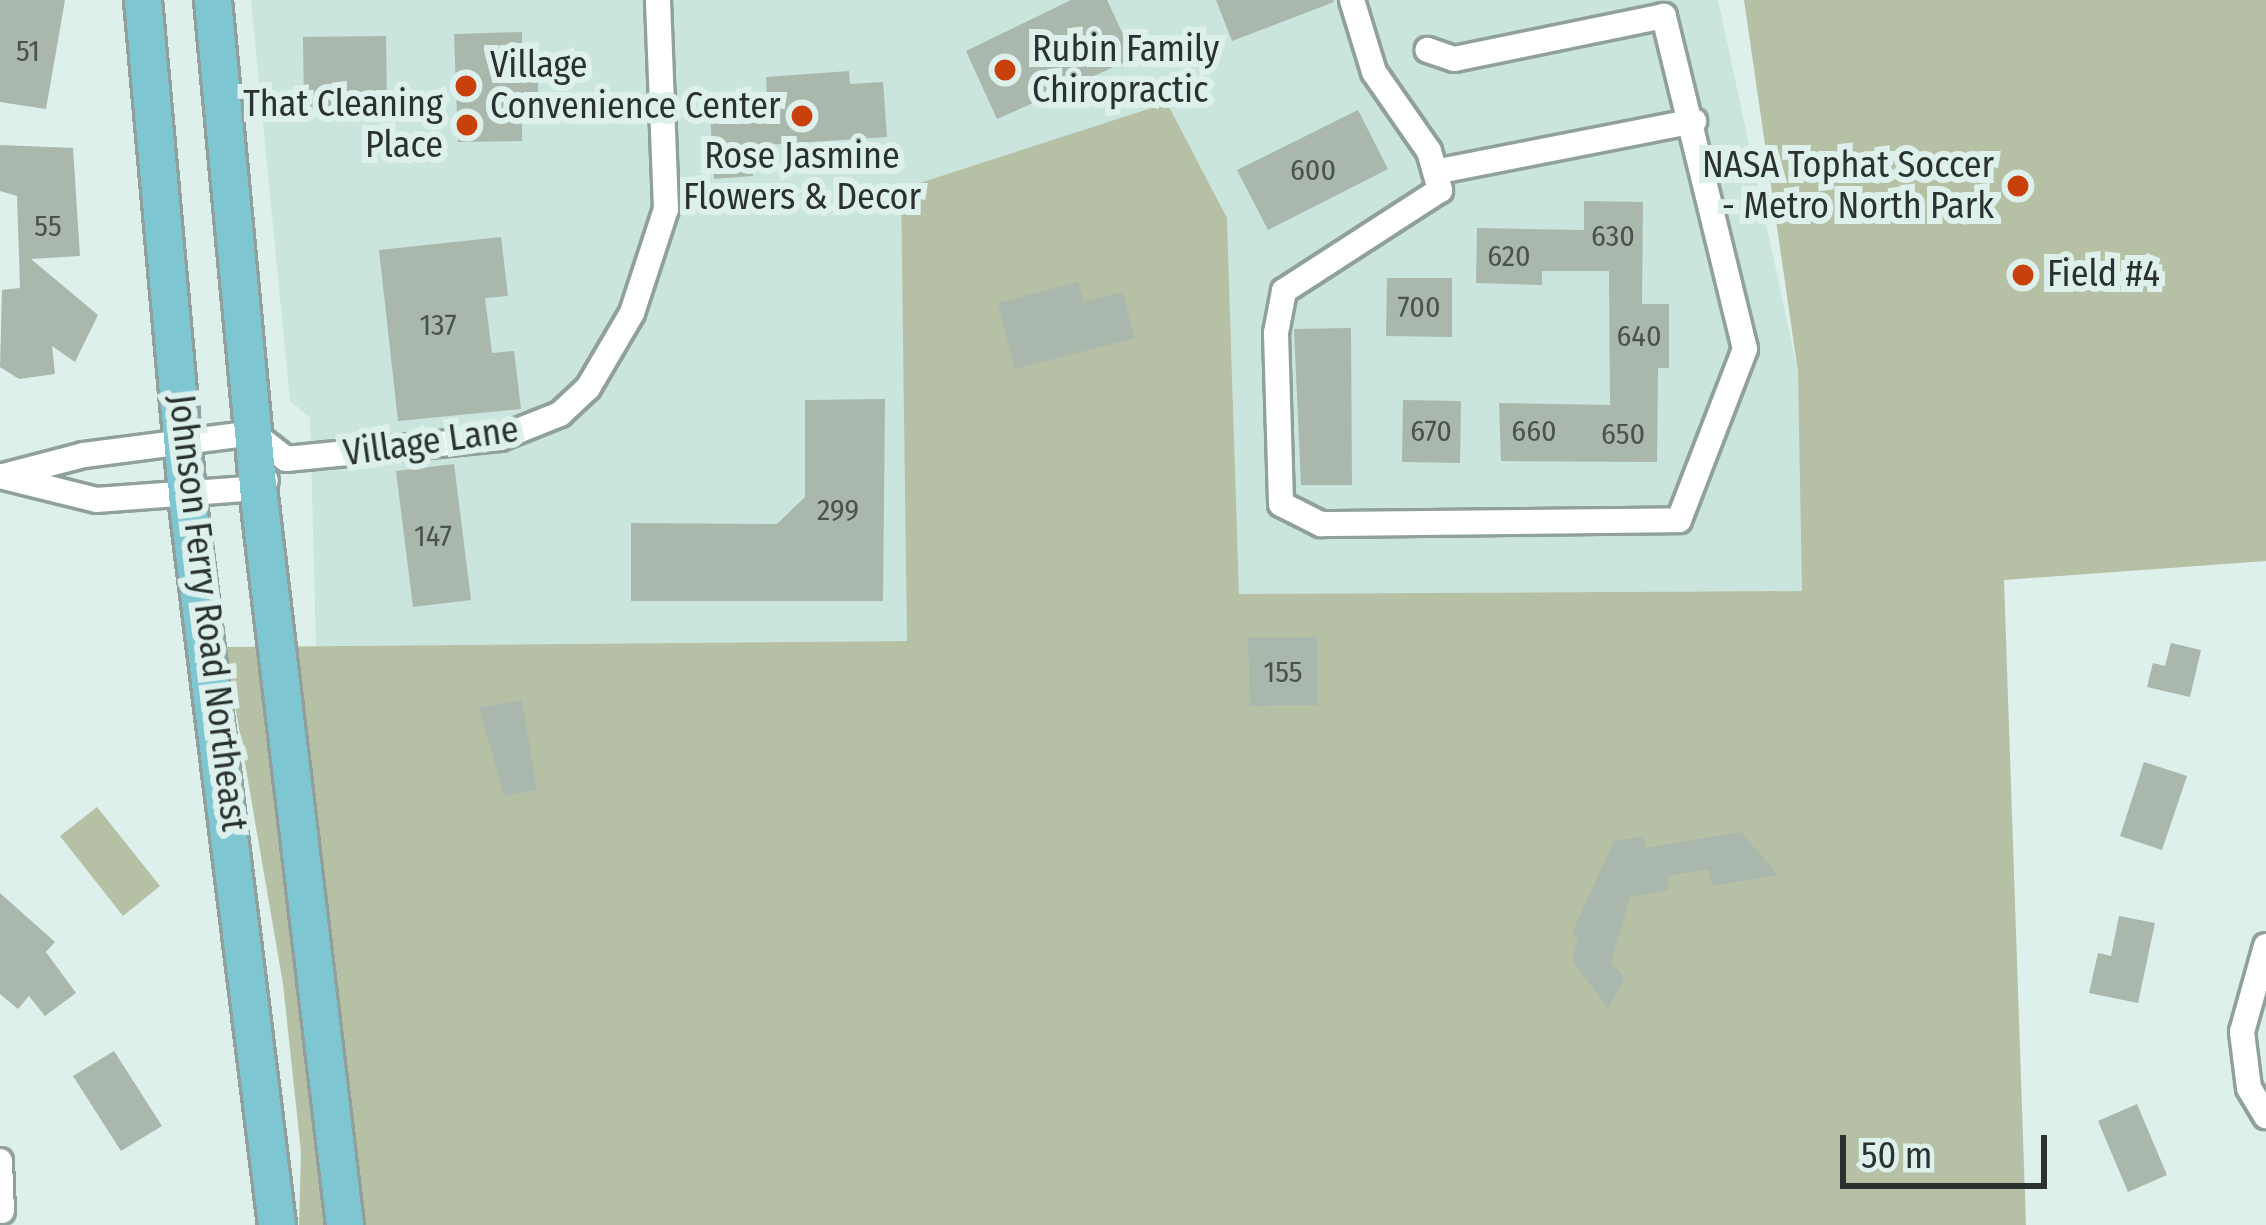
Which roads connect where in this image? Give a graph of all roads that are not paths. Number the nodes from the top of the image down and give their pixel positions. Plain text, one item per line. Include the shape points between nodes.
1 (143, 0) edge
2 (213, 0) edge
3 (658, 0) edge
4 (1352, 0) edge
5 (1428, 50) dead end
6 (1694, 121) junction
7 (1440, 171) junction
8 (253, 433) junction
9 (183, 442) junction
10 (286, 459) junction
11 (0, 476) edge
12 (258, 488) junction
13 (187, 496) junction
14 (2266, 946) edge
15 (2266, 1116) edge
16 (0, 1161) edge
17 (2, 1211) edge
18 (277, 1225) edge
19 (345, 1225) edge

1 - 9 main road, Johnson Ferry Road Northeast
2 - 8 main road, Johnson Ferry Road Northeast
3 - 10 street, Village Lane via 665,209 632,313 588,388 560,414 500,438
4 - 7 street via 1374,71
5 - 6 street via 1454,58 1664,16
6 - 7 street
6 - 7 street via 1745,349 1679,520 1322,524 1281,504 1276,333 1284,292 1424,204 1440,190
8 - 9 street
8 - 10 street
8 - 12 main road, Johnson Ferry Road Northeast
9 - 11 street
9 - 13 main road, Johnson Ferry Road Northeast
10 - 12 street
11 - 13 street via 96,500
12 - 13 street
12 - 19 main road, Johnson Ferry Road Northeast
13 - 18 main road, Johnson Ferry Road Northeast
14 - 15 street via 2242,1032 2249,1088
16 - 17 street

